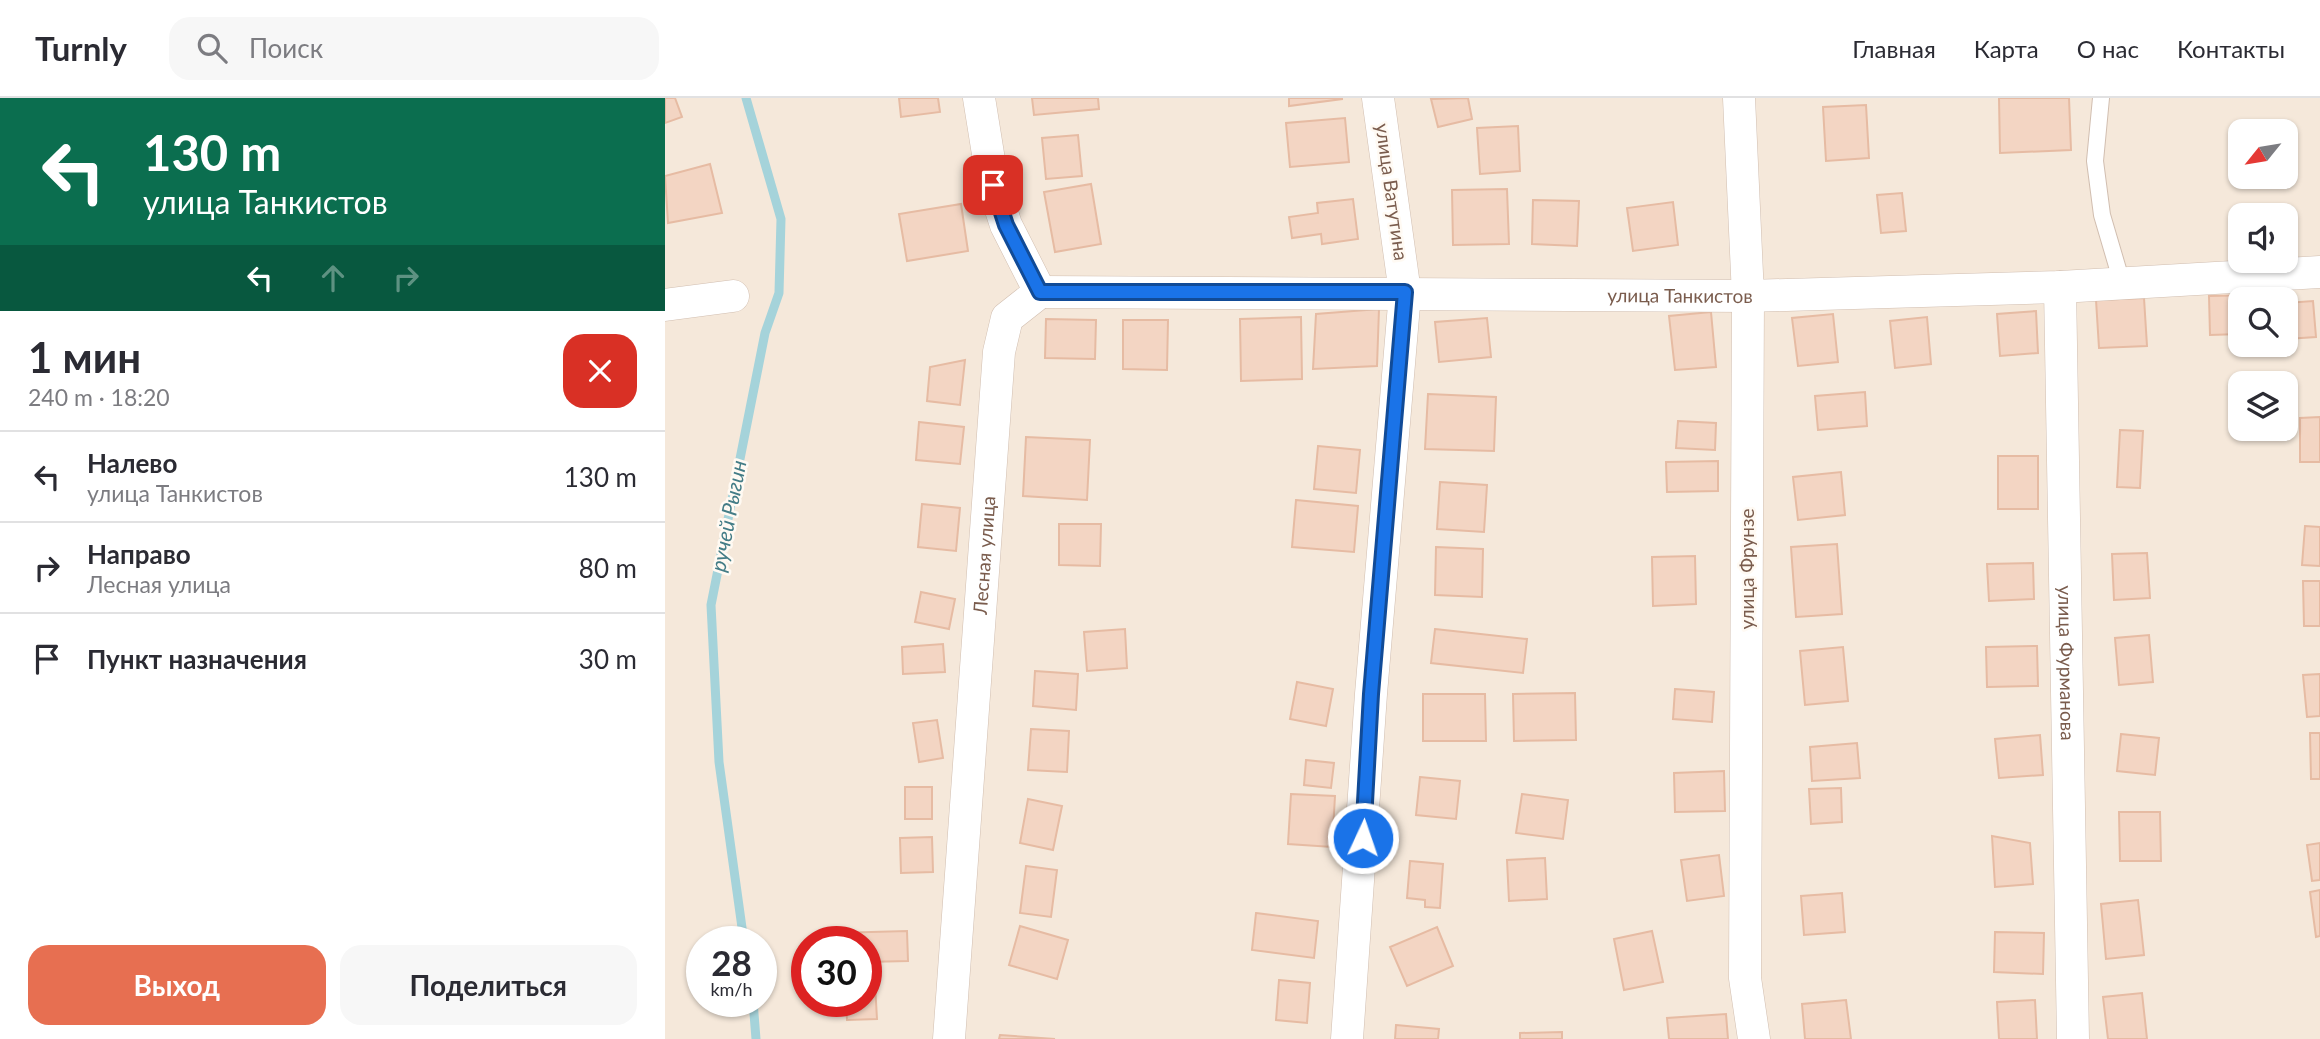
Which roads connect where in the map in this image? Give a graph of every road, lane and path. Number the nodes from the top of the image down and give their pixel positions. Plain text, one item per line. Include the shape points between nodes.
1 (979, 98) edge
2 (1378, 98) edge
3 (1739, 98) edge
4 (2101, 98) edge
5 (2320, 272) edge
6 (2122, 283) junction
7 (2060, 287) junction
8 (1040, 292) junction
9 (1405, 292) junction
10 (733, 296) dead end
11 (1748, 296) junction
12 (665, 305) edge
13 (949, 1039) edge
14 (1347, 1039) edge
15 (1753, 1039) edge
16 (2073, 1039) edge

1 - 8 street via 993,185 1006,225
2 - 9 street, улица Ватутина
3 - 11 street, улица Фрунзе
4 - 6 lane via 2095,161 2102,215
5 - 6 street, улица Танкистов
6 - 7 street, улица Танкистов
7 - 11 street, улица Танкистов
7 - 16 street, улица Фурманова
8 - 9 street, улица Танкистов
8 - 13 street, Лесная улица via 1007,318 999,352
9 - 11 street, улица Танкистов
9 - 14 street, улица Ватутина
10 - 12 street
11 - 15 street, улица Фрунзе via 1745,978

